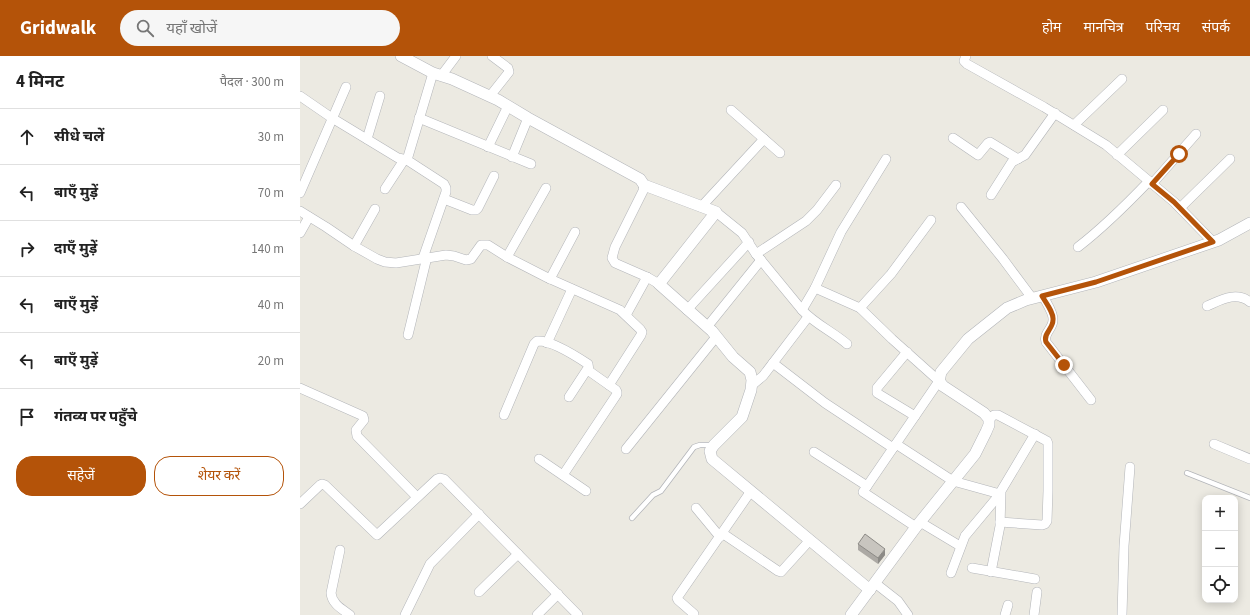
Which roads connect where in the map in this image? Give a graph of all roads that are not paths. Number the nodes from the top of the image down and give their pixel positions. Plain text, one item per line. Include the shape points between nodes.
1 (401, 56) edge
2 (456, 56) edge
3 (492, 56) edge
4 (966, 56) edge
5 (437, 74) junction
6 (1122, 79) dead end
7 (346, 87) dead end
8 (300, 96) edge
9 (380, 96) dead end
10 (490, 96) junction
11 (508, 106) junction
12 (731, 110) dead end
13 (1163, 110) dead end
14 (1055, 113) junction
15 (332, 118) junction
16 (419, 118) junction
17 (528, 118) junction
18 (1074, 125) junction
19 (1196, 134) dead end
20 (953, 138) dead end
21 (367, 139) junction
22 (764, 139) junction
23 (488, 147) junction
24 (780, 153) dead end
25 (1117, 155) junction
26 (512, 157) junction
27 (886, 159) dead end
28 (1018, 159) junction
29 (1230, 159) dead end
30 (405, 160) junction
31 (531, 164) dead end
32 (494, 176) dead end
33 (1150, 183) junction
34 (644, 185) junction
35 (836, 185) dead end
36 (546, 188) dead end
37 (385, 189) dead end
38 (300, 193) edge
39 (991, 195) dead end
40 (444, 199) junction
41 (701, 207) junction
42 (961, 207) dead end
43 (1180, 208) junction
44 (375, 209) dead end
45 (300, 211) edge
46 (716, 212) junction
47 (309, 217) junction
48 (931, 220) dead end
49 (1249, 226) edge
50 (575, 232) dead end
51 (300, 233) edge
52 (749, 242) junction
53 (1213, 242) junction
54 (354, 246) junction
55 (1078, 247) dead end
56 (507, 257) junction
57 (759, 257) junction
58 (425, 258) junction
59 (647, 277) junction
60 (550, 279) junction
61 (659, 284) junction
62 (815, 288) junction
63 (572, 289) junction
64 (1037, 297) junction
65 (1250, 302) edge
66 (1207, 306) dead end
67 (860, 308) junction
68 (687, 310) junction
69 (805, 314) junction
70 (626, 315) junction
71 (707, 327) junction
72 (408, 335) dead end
73 (716, 337) junction
74 (547, 343) junction
75 (847, 344) dead end
76 (907, 352) junction
77 (773, 363) junction
78 (588, 368) junction
79 (939, 381) junction
80 (609, 385) junction
81 (751, 386) junction
82 (300, 388) edge
83 (569, 397) dead end
84 (1091, 400) dead end
85 (504, 415) dead end
86 (915, 416) junction
87 (989, 419) junction
88 (1035, 434) junction
89 (1214, 444) dead end
90 (714, 445) junction
91 (895, 446) junction
92 (626, 448) dead end
93 (814, 452) dead end
94 (539, 459) dead end
95 (1250, 459) edge
96 (1130, 467) dead end
97 (1187, 473) dead end
98 (563, 475) junction
99 (953, 481) junction
100 (867, 486) junction
101 (586, 491) dead end
102 (751, 491) junction
103 (1000, 494) junction
104 (417, 497) junction
105 (1250, 498) edge
106 (300, 504) edge
107 (696, 508) dead end
108 (479, 514) junction
109 (632, 518) dead end
110 (1000, 522) junction
111 (918, 524) junction
112 (721, 535) junction
113 (810, 540) junction
114 (960, 546) junction
115 (340, 550) dead end
116 (518, 554) junction
117 (972, 568) dead end
118 (991, 572) junction
119 (951, 573) dead end
120 (1035, 579) dead end
121 (872, 586) junction
122 (479, 592) dead end
123 (1037, 592) dead end
124 (558, 594) junction
125 (1008, 605) dead end
126 (694, 614) edge
127 (350, 615) edge
128 (405, 615) edge
129 (537, 615) edge
130 (578, 615) edge
131 (851, 615) edge
132 (908, 615) edge
133 (1005, 615) edge
134 (1034, 615) edge
135 (1122, 615) edge

1 - 5 street
2 - 5 street
3 - 10 street via 508,68 509,72
4 - 14 street via 964,61 967,64
5 - 10 street
5 - 16 street
6 - 18 street
7 - 15 street
8 - 15 street
9 - 21 street
10 - 11 street
11 - 17 street
11 - 23 street
12 - 22 street
13 - 25 street
14 - 18 street
14 - 28 street via 1026,155
15 - 21 street
15 - 38 street
16 - 23 street
16 - 30 street
17 - 26 street
17 - 34 street via 640,179
18 - 25 street
19 - 33 street
20 - 28 street via 978,155 990,142
21 - 30 street
22 - 24 street
22 - 41 street
23 - 26 street
25 - 33 street
26 - 31 street
27 - 62 street via 841,232
28 - 39 street via 1012,162
29 - 43 street
30 - 37 street
30 - 40 street via 444,184
32 - 40 street via 476,210
33 - 43 street
33 - 55 street
34 - 41 street
34 - 59 street via 614,247 612,258 615,263
35 - 57 street via 806,221
36 - 56 street
40 - 58 street
41 - 46 street
42 - 64 street
43 - 53 street
44 - 54 street
45 - 47 street
46 - 52 street
46 - 61 street
47 - 51 street
47 - 54 street
48 - 67 street via 891,274
49 - 53 street
50 - 60 street
52 - 57 street
52 - 68 street
53 - 64 street via 1096,282
54 - 58 street via 385,262 396,263
56 - 58 street via 484,244 478,247 471,259 446,255
56 - 60 street
57 - 69 street
57 - 71 street
58 - 72 street
59 - 61 street
59 - 70 street
60 - 63 street
61 - 68 street
62 - 67 street
62 - 69 street
63 - 70 street
63 - 74 street
64 - 79 street via 1007,308 968,338 941,372
64 - 84 street via 1053,317 1046,342
65 - 66 street via 1231,297
67 - 76 street
68 - 71 street
69 - 75 street
69 - 77 street
70 - 80 street via 642,332
71 - 73 street
73 - 81 street via 750,372
73 - 92 street
74 - 78 street via 567,351 588,364
74 - 85 street via 537,341 534,344
76 - 79 street
76 - 86 street via 876,390
77 - 81 street
77 - 91 street via 825,403
78 - 80 street
78 - 83 street
79 - 86 street
79 - 87 street
80 - 98 street via 617,394
81 - 90 street via 742,418
82 - 104 street via 363,416 364,420 356,430 356,436
86 - 91 street
87 - 88 street via 998,415
87 - 99 street via 989,425 975,454
88 - 103 street
88 - 110 street via 1048,444 1047,521 1042,525
89 - 95 street
90 - 102 street via 710,451 712,459
90 - 109 lane via 700,445 694,448 661,491 653,495
91 - 99 street
91 - 100 street
93 - 100 street
94 - 98 street
96 - 135 street
97 - 105 lane
98 - 101 street
99 - 103 street
99 - 111 street
100 - 111 street via 863,492
102 - 112 street
102 - 113 street
103 - 110 street
103 - 114 street via 969,530
104 - 106 street via 377,535 325,484 320,485
104 - 108 street via 437,479 444,479
107 - 112 street
108 - 116 street
108 - 128 street via 430,564
110 - 118 street
111 - 114 street
111 - 121 street
112 - 113 street via 781,572
112 - 126 street via 677,598
113 - 121 street
114 - 119 street
115 - 127 street via 331,593 334,602
116 - 122 street
116 - 124 street
117 - 118 street
118 - 120 street
121 - 131 street
121 - 132 street via 898,601
123 - 134 street
124 - 129 street
124 - 130 street
125 - 133 street

